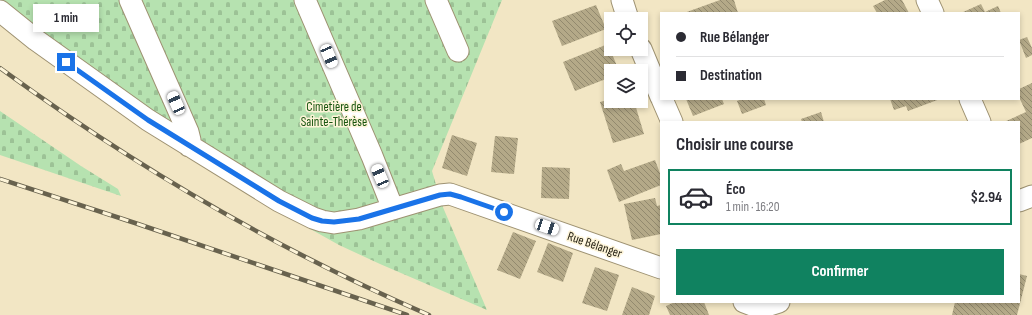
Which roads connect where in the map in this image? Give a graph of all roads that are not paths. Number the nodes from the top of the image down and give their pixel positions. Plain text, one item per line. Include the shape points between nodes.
1 (9, 0) edge
2 (130, 0) edge
3 (305, 0) edge
4 (436, 0) edge
5 (622, 0) edge
6 (927, 0) edge
7 (0, 6) edge
8 (0, 11) edge
9 (626, 12) edge
10 (933, 12) edge
11 (458, 51) dead end
12 (644, 56) edge
13 (660, 96) edge
14 (662, 100) edge
15 (970, 100) edge
16 (672, 121) edge
17 (980, 121) edge
18 (189, 146) junction
19 (1032, 196) edge
20 (1020, 201) edge
21 (393, 209) junction
22 (660, 268) edge
23 (747, 303) edge
24 (776, 303) edge

1 - 7 street
2 - 18 street via 188,132
3 - 21 street
4 - 11 street
5 - 9 street
6 - 10 street
8 - 18 street, Rue Bélanger via 106,91
12 - 13 street
14 - 16 street
15 - 17 street
18 - 21 street, Rue Bélanger via 312,218 334,222 359,219
19 - 20 street
21 - 22 street, Rue Bélanger via 445,194 461,197
23 - 24 street via 760,308

